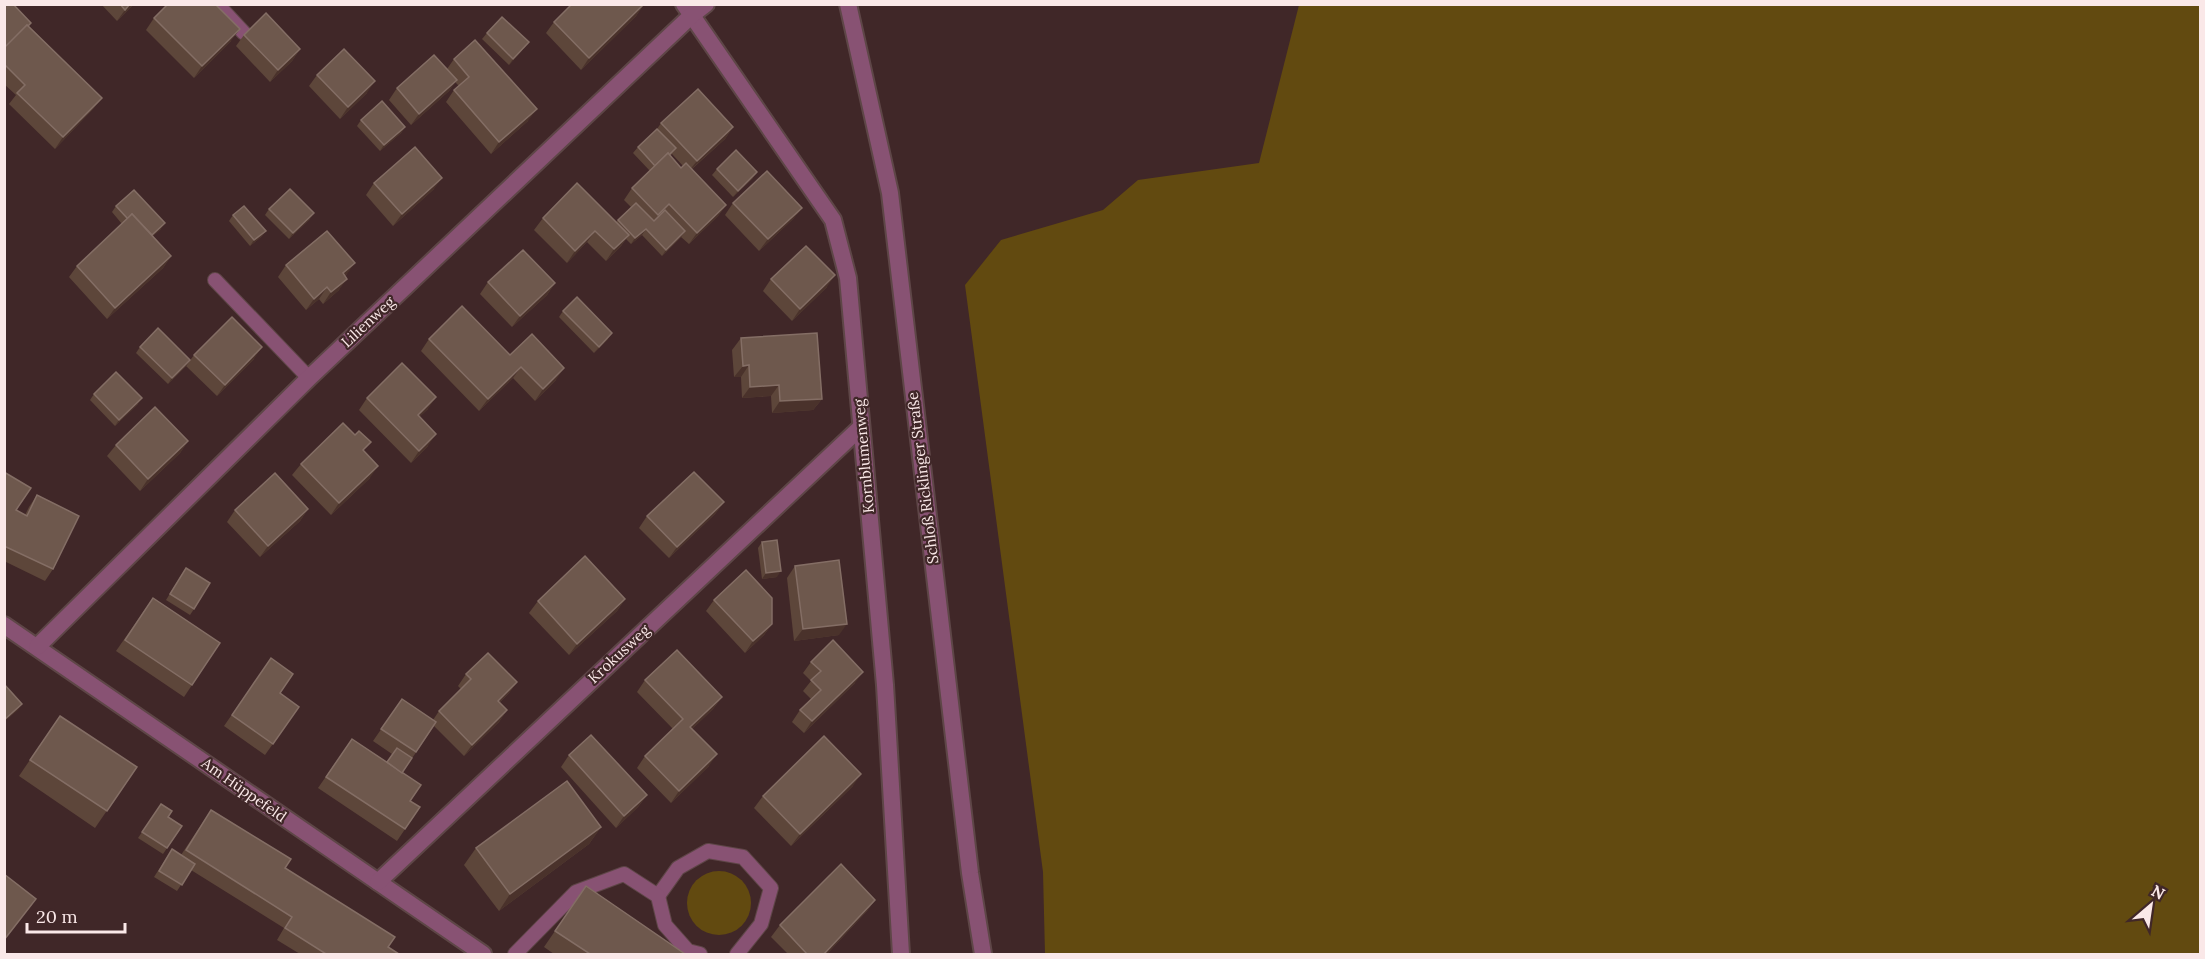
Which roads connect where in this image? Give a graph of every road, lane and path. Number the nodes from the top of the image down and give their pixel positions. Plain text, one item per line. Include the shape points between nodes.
1 (217, 4) edge
2 (706, 4) edge
3 (848, 4) edge
4 (688, 10) edge
5 (244, 33) edge
6 (214, 280) dead end
7 (309, 378) junction
8 (861, 427) junction
9 (4, 625) edge
10 (37, 647) junction
11 (378, 882) junction
12 (658, 896) junction
13 (483, 954) edge
14 (515, 954) edge
15 (700, 954) edge
16 (737, 954) edge
17 (901, 954) edge
18 (983, 954) edge

1 - 5 lane
2 - 4 street, Lilienweg
3 - 18 street, Schloß Ricklinger Straße via 890,193 970,873
4 - 7 street, Lilienweg
4 - 8 street, Kornblumenweg via 833,220 848,278
6 - 7 lane
7 - 10 street, Lilienweg
8 - 11 street, Krokusweg
8 - 17 street, Kornblumenweg via 885,684
9 - 10 street, Am Hüppefeld
10 - 11 street, Am Hüppefeld
11 - 13 street, Am Hüppefeld
12 - 14 lane via 624,874 576,892
12 - 15 lane via 665,925 688,951
12 - 16 lane via 678,868 708,851 744,857 771,888 761,924

